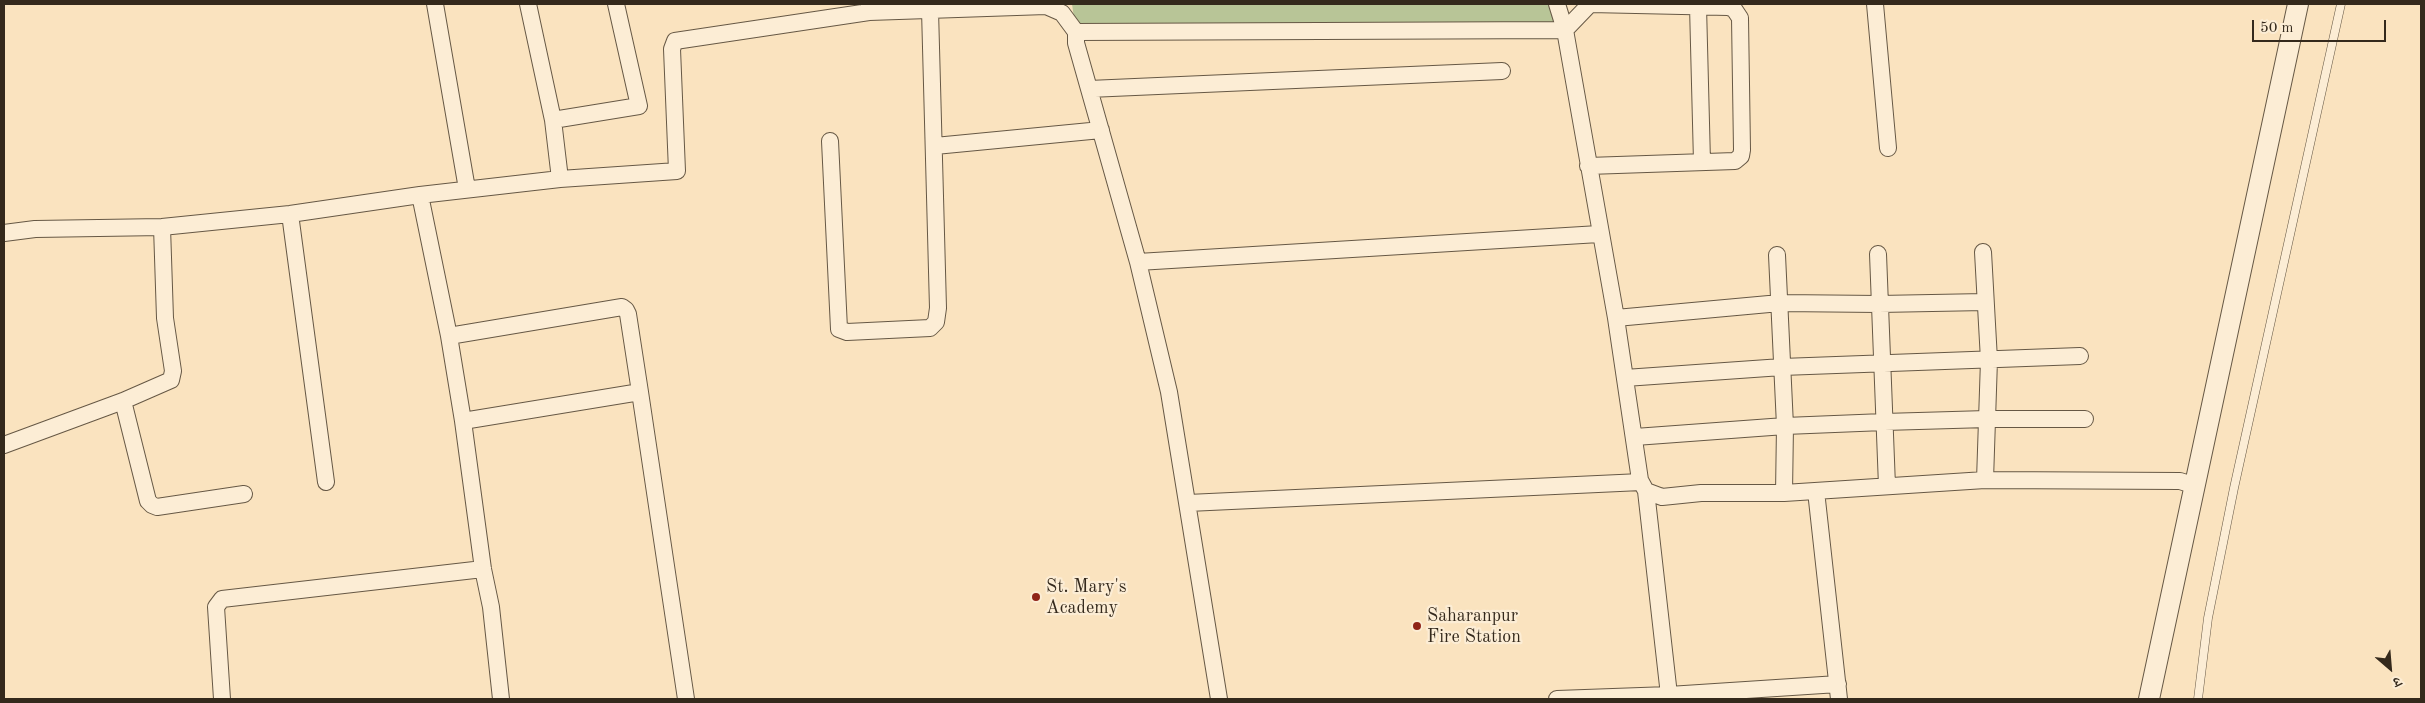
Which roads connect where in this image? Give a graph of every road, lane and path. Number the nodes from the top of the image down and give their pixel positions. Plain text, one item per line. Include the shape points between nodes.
1 (434, 4) edge
2 (528, 4) edge
3 (616, 4) edge
4 (1557, 4) edge
5 (1590, 4) edge
6 (1875, 4) edge
7 (2298, 4) edge
8 (2341, 4) edge
9 (1698, 6) junction
10 (869, 8) edge
11 (930, 10) junction
12 (1565, 30) junction
13 (1076, 32) junction
14 (1502, 71) dead end
15 (1089, 89) junction
16 (553, 120) junction
17 (1101, 130) junction
18 (830, 141) dead end
19 (935, 146) junction
20 (1888, 148) dead end
21 (1702, 162) junction
22 (1588, 166) junction
23 (560, 179) junction
24 (467, 189) junction
25 (420, 195) junction
26 (290, 214) junction
27 (162, 227) junction
28 (4, 233) edge
29 (1599, 234) junction
30 (1983, 252) dead end
31 (1878, 254) dead end
32 (1777, 256) dead end
33 (1138, 262) junction
34 (1984, 302) junction
35 (1780, 303) junction
36 (1879, 304) junction
37 (1616, 318) junction
38 (449, 336) junction
39 (2080, 356) dead end
40 (1989, 360) junction
41 (1883, 363) junction
42 (1782, 366) junction
43 (1625, 378) junction
44 (640, 392) junction
45 (123, 401) junction
46 (1987, 419) junction
47 (2085, 419) dead end
48 (463, 421) junction
49 (1884, 422) junction
50 (1785, 426) junction
51 (1635, 437) junction
52 (4, 445) edge
53 (1985, 480) junction
54 (326, 482) dead end
55 (1887, 486) junction
56 (2196, 486) junction
57 (1644, 487) junction
58 (1816, 491) junction
59 (1784, 493) junction
60 (244, 494) dead end
61 (1188, 503) junction
62 (483, 569) junction
63 (1838, 692) edge
64 (1669, 697) edge
65 (222, 699) edge
66 (501, 699) edge
67 (686, 699) edge
68 (1219, 699) edge
69 (1557, 699) edge
70 (2150, 699) edge
71 (2198, 699) edge

1 - 24 street
2 - 16 street
3 - 16 street via 639,106
4 - 12 street
5 - 9 street
5 - 12 street
6 - 20 street
7 - 56 street
8 - 71 lane via 2234,488 2208,618
9 - 21 street
9 - 21 street via 1728,7 1734,9 1740,18 1741,156 1735,161
10 - 11 street
10 - 23 street via 675,40 672,49 678,171
11 - 13 street via 1046,6 1062,13
11 - 19 street
12 - 13 street
12 - 22 street
13 - 15 street via 1076,44
14 - 15 street
15 - 17 street
16 - 23 street
17 - 19 street
17 - 33 street
18 - 19 street via 838,323 841,331 847,332 926,328 936,322
21 - 22 street
22 - 29 street
23 - 24 street
24 - 25 street
25 - 26 street
25 - 38 street
26 - 27 street
26 - 54 street
27 - 28 street via 35,228
27 - 45 street via 165,318 172,376 168,382
29 - 33 street
29 - 37 street
30 - 34 street
31 - 36 street
32 - 35 street
33 - 61 street via 1169,392
34 - 36 street
34 - 40 street
35 - 36 street
35 - 37 street
35 - 42 street
36 - 41 street
37 - 43 street
38 - 44 street via 622,307 628,314
38 - 48 street
39 - 40 street
40 - 41 street
40 - 46 street
41 - 42 street
41 - 49 street
42 - 43 street
42 - 50 street
43 - 51 street
44 - 48 street
44 - 67 street
45 - 52 street
45 - 60 street via 148,501 157,507
46 - 47 street
46 - 49 street
46 - 53 street
48 - 62 street
49 - 50 street
49 - 55 street
50 - 51 street
50 - 59 street
51 - 57 street
53 - 55 street
53 - 56 street via 2180,481
55 - 58 street
56 - 70 street
57 - 59 street via 1662,497 1701,493
57 - 61 street
57 - 64 street
58 - 59 street
58 - 63 street
61 - 68 street
62 - 65 street via 222,599 216,607
62 - 66 street via 492,606
63 - 64 street
64 - 69 street

